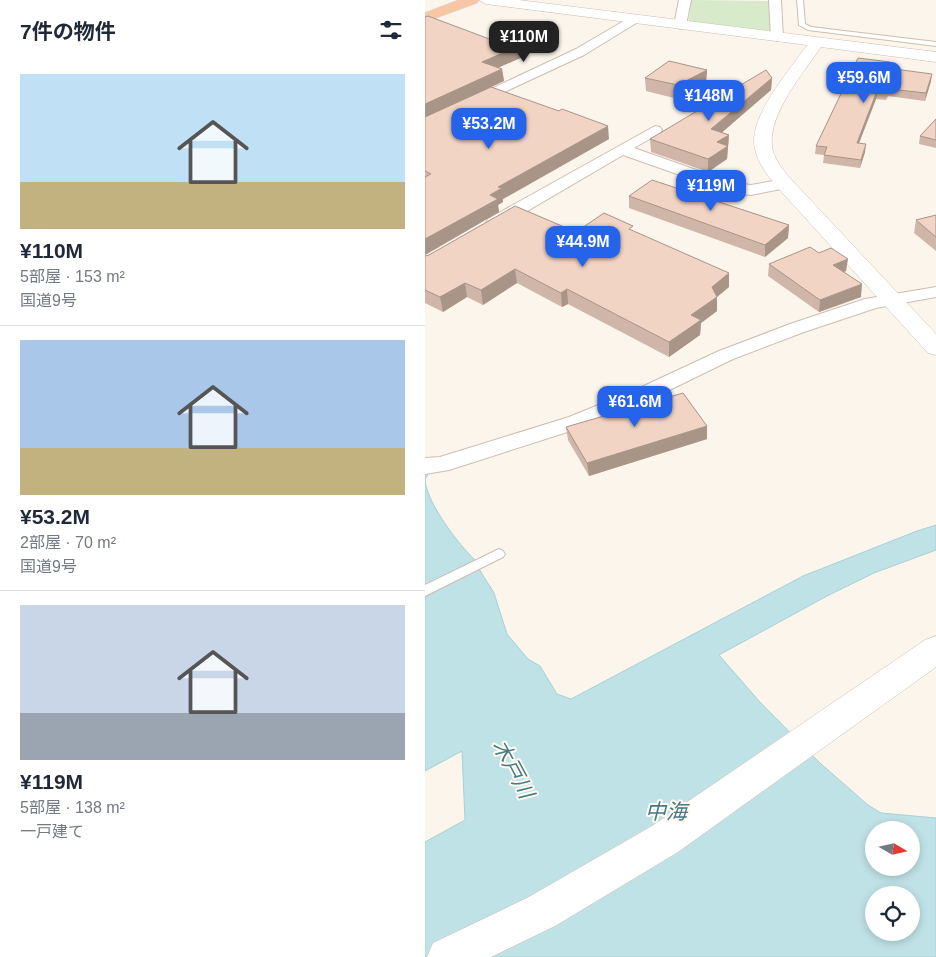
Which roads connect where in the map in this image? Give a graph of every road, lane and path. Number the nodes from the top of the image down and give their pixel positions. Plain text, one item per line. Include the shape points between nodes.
1 (472, 0) edge
2 (485, 0) edge
3 (685, 0) edge
4 (775, 0) edge
5 (800, 0) edge
6 (425, 18) edge
7 (634, 19) junction
8 (680, 25) junction
9 (777, 37) junction
10 (817, 42) junction
11 (936, 44) edge
12 (936, 56) edge
13 (425, 125) edge
14 (655, 130) dead end
15 (622, 149) junction
16 (785, 184) junction
17 (482, 230) edge
18 (936, 292) edge
19 (890, 298) junction
20 (936, 348) edge
21 (428, 461) edge
22 (493, 557) dead end
23 (425, 591) edge
24 (936, 649) edge
25 (447, 957) edge

1 - 6 highway
2 - 7 street
3 - 8 street
4 - 9 street
5 - 11 lane via 802,25 810,29
7 - 8 street
7 - 13 street via 580,52
8 - 9 street
9 - 10 street
10 - 12 street
10 - 16 street via 767,118 763,133 763,146 769,163
14 - 15 street
15 - 16 street via 731,188 751,190
15 - 17 street
16 - 19 street
18 - 19 street
19 - 20 street
19 - 21 street via 726,355 576,422 441,465
22 - 23 lane
24 - 25 street via 665,839 541,912

